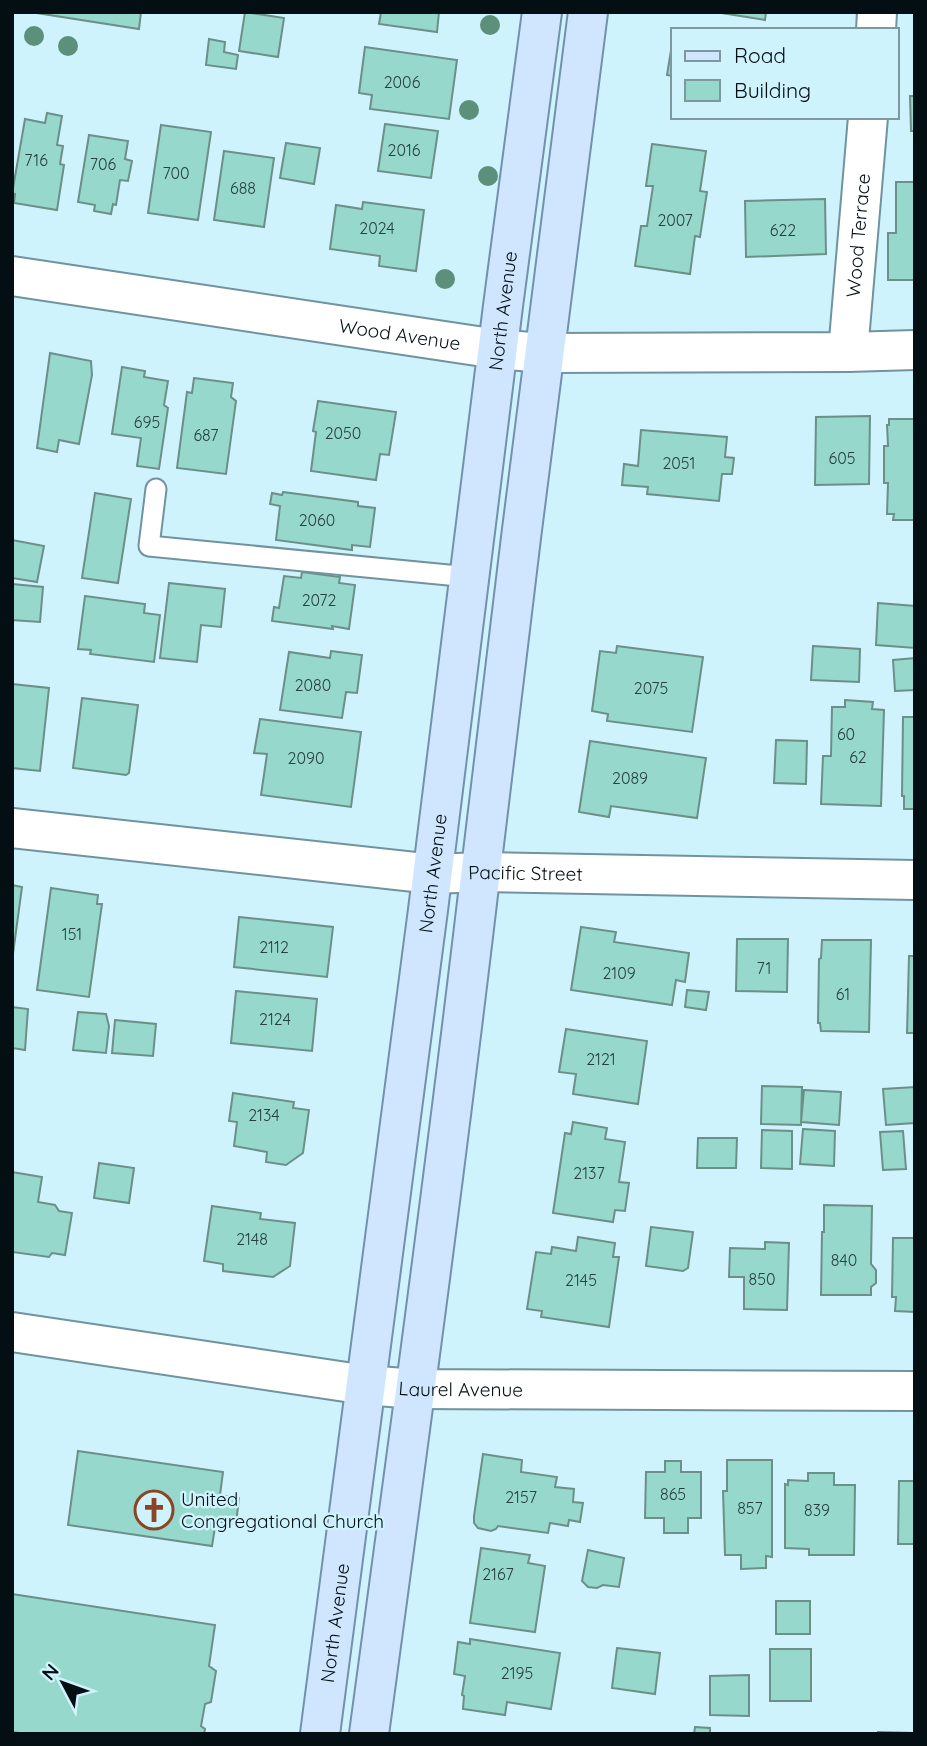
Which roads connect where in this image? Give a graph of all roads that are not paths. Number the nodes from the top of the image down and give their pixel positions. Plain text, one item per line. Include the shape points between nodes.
1 (542, 12) edge
2 (588, 12) edge
3 (868, 119) edge
4 (12, 276) edge
5 (497, 349) junction
6 (915, 350) edge
7 (848, 352) junction
8 (543, 353) junction
9 (156, 489) dead end
10 (469, 577) junction
11 (12, 828) edge
12 (481, 872) junction
13 (433, 874) junction
14 (915, 880) edge
15 (12, 1332) edge
16 (366, 1385) junction
17 (415, 1389) junction
18 (915, 1391) edge
19 (320, 1734) edge
20 (369, 1734) edge

1 - 5 main road, North Avenue
2 - 8 main road
3 - 7 street, Wood Terrace
4 - 5 street, Wood Avenue
5 - 8 street, Wood Avenue
5 - 10 main road, North Avenue
6 - 7 street, Wood Avenue
7 - 8 street, Wood Avenue
8 - 12 main road
9 - 10 lane via 149,546
10 - 13 main road, North Avenue
11 - 13 street, Pacific Street
12 - 13 street, Pacific Street
12 - 14 street, Pacific Street
12 - 17 main road
13 - 16 main road, North Avenue
15 - 16 street, Laurel Avenue
16 - 17 street, Laurel Avenue
16 - 19 main road, North Avenue
17 - 18 street, Laurel Avenue
17 - 20 main road

